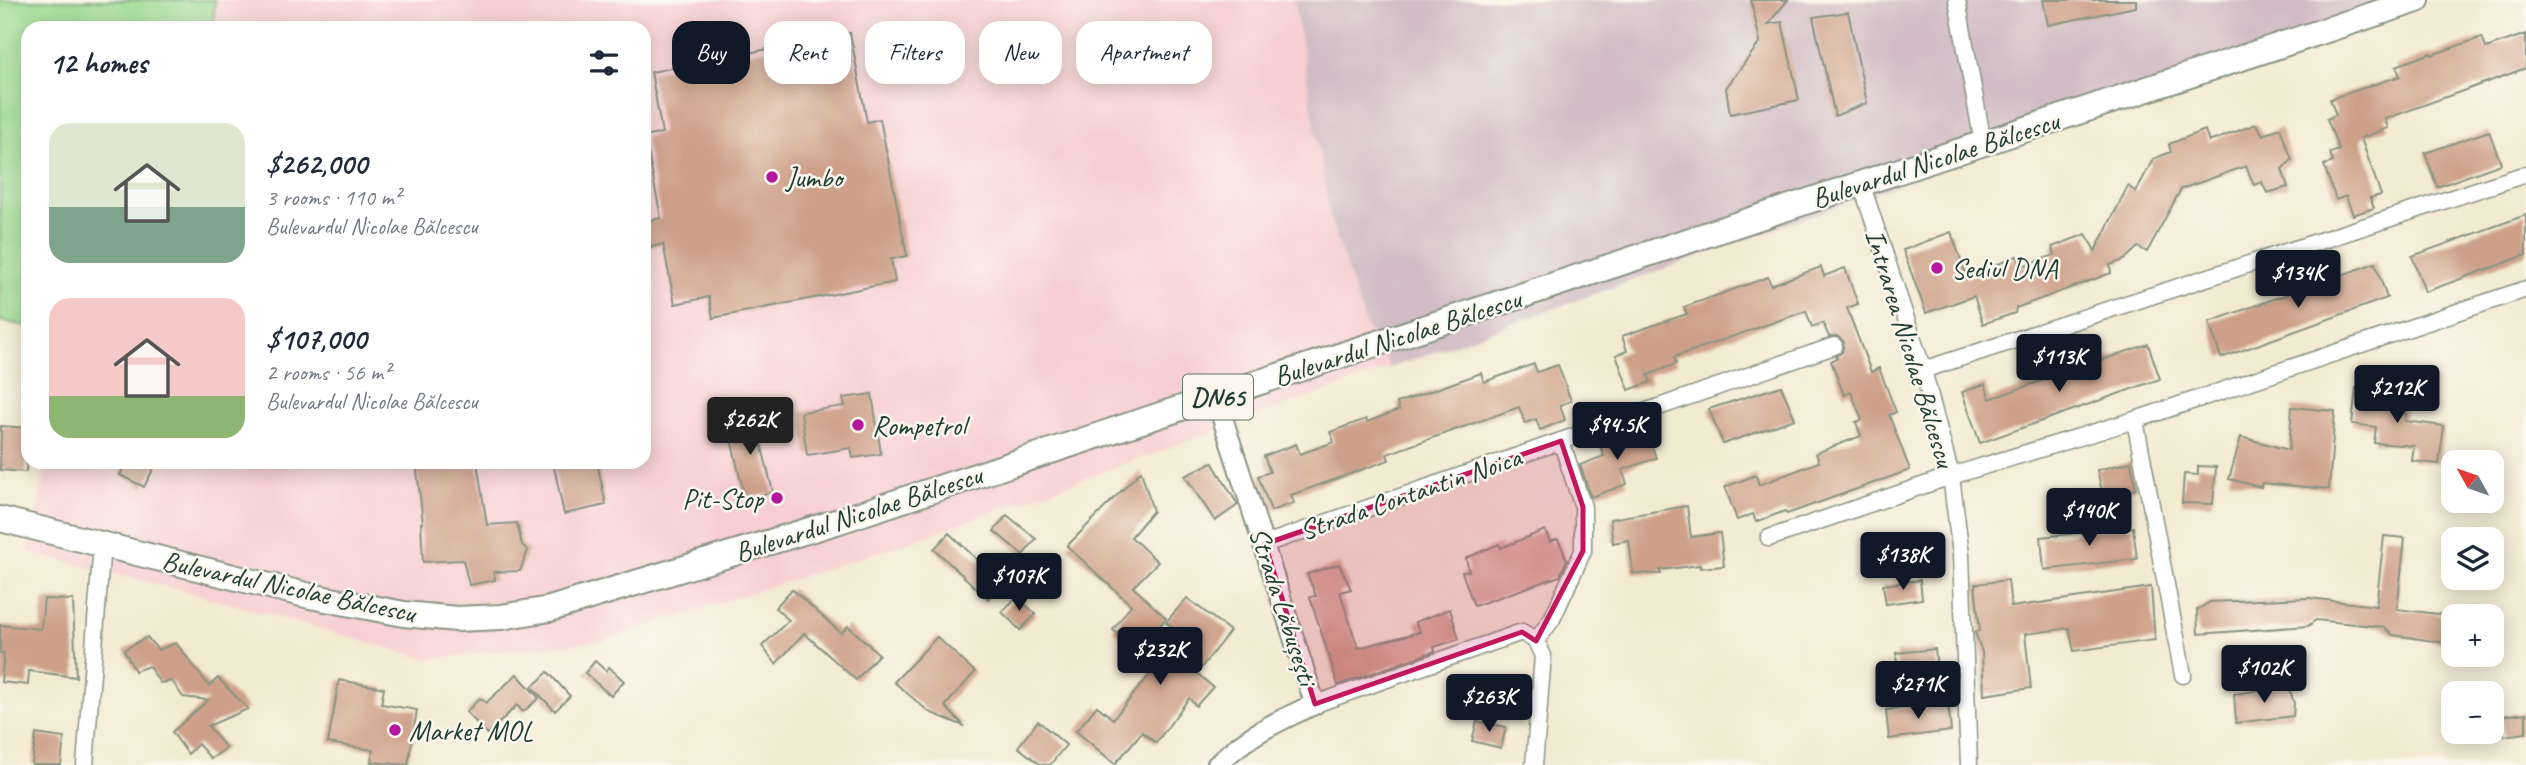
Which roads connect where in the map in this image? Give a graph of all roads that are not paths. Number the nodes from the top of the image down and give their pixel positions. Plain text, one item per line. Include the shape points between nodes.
1 (1957, 0) edge
2 (2417, 0) edge
3 (1983, 143) junction
4 (2526, 174) edge
5 (1861, 183) junction
6 (2526, 289) edge
7 (1834, 346) dead end
8 (1923, 370) junction
9 (1216, 398) junction
10 (2135, 420) junction
11 (1561, 441) junction
12 (1951, 476) junction
13 (0, 519) edge
14 (1769, 538) dead end
15 (102, 542) junction
16 (1265, 544) junction
17 (1536, 641) junction
18 (2183, 675) dead end
19 (1315, 704) junction
20 (85, 765) edge
21 (1217, 765) edge
22 (1534, 765) edge
23 (1969, 765) edge

1 - 3 street
2 - 3 main road, Bulevardul Nicolae Bălcescu / DN65
3 - 5 main road, Bulevardul Nicolae Bălcescu / DN65
4 - 8 street
5 - 8 street, Intrarea Nicolae Bălcescu
5 - 9 main road, Bulevardul Nicolae Bălcescu / DN65
6 - 10 street
7 - 11 street, Strada Contantin Noica
8 - 12 street, Intrarea Nicolae Bălcescu
9 - 15 main road, Bulevardul Nicolae Bălcescu / DN65 via 823,526 550,609 501,617 404,614 351,605
9 - 16 street, Strada Lăbușești
10 - 12 street
10 - 18 street
11 - 16 street, Strada Contantin Noica
11 - 17 street via 1583,508 1583,551 1552,619
12 - 14 street
12 - 23 street, Intrarea Nicolae Bălcescu via 1961,555
13 - 15 main road, Bulevardul Nicolae Bălcescu / DN65
15 - 20 street
16 - 19 street, Strada Lăbușești
17 - 19 street via 1522,632
17 - 22 street via 1543,656
19 - 21 street, Strada Lăbușești via 1264,727

